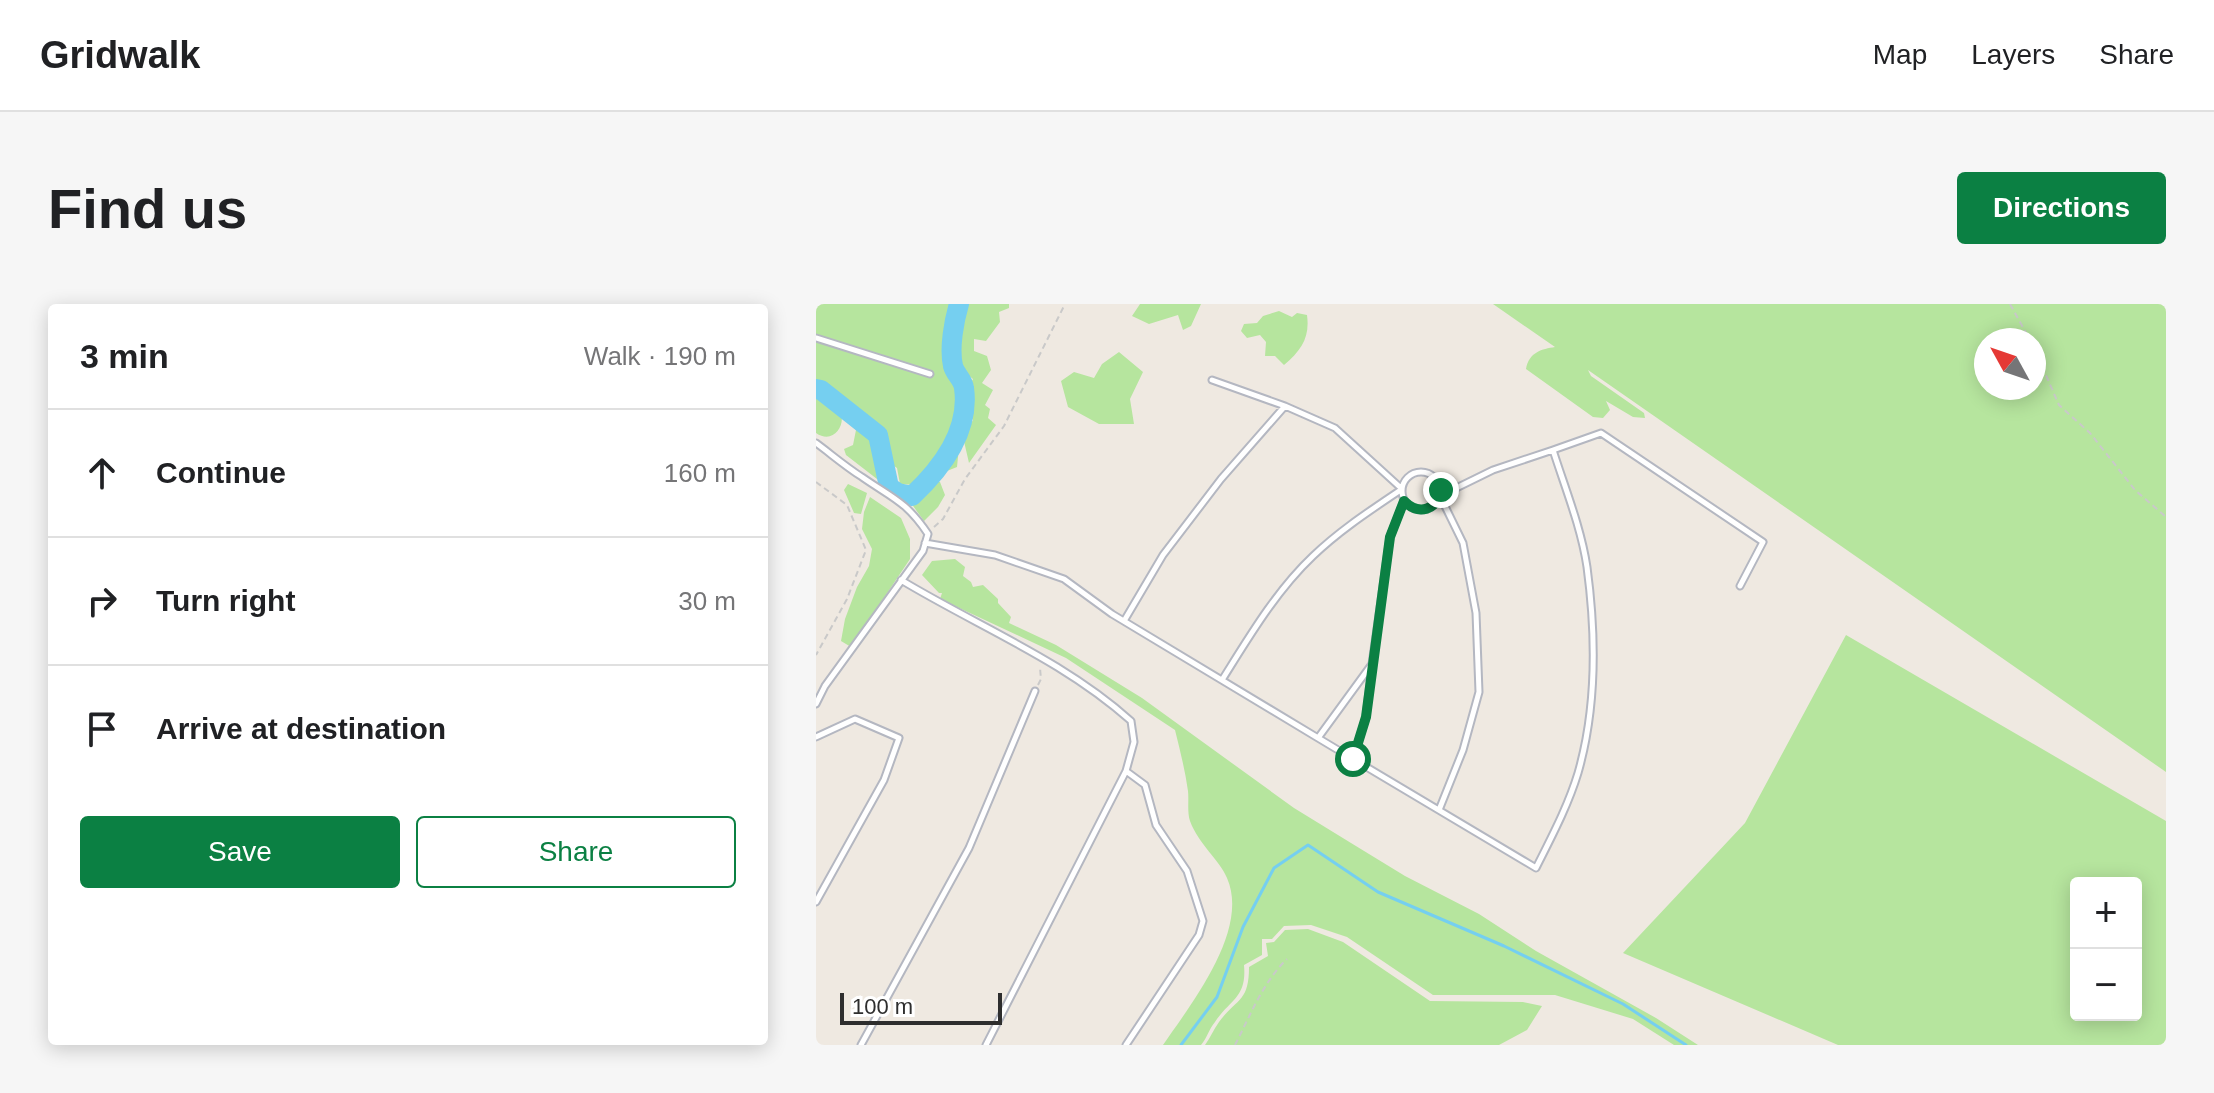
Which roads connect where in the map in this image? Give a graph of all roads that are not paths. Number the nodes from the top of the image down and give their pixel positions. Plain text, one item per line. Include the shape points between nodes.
1 (816, 338) edge
2 (930, 374) dead end
3 (1212, 380) dead end
4 (1285, 406) junction
5 (816, 443) edge
6 (1553, 450) junction
7 (1402, 489) junction
8 (1440, 496) junction
9 (1404, 501) junction
10 (925, 543) junction
11 (901, 580) junction
12 (1740, 586) dead end
13 (1124, 621) junction
14 (1372, 664) junction
15 (1222, 680) junction
16 (1035, 691) road end
17 (816, 704) edge
18 (816, 737) edge
19 (1318, 738) junction
20 (1353, 759) junction
21 (1126, 771) junction
22 (1439, 810) junction
23 (816, 902) edge
24 (861, 1045) edge
25 (986, 1045) edge
26 (1126, 1045) edge

1 - 2 lane
3 - 4 lane
4 - 7 lane via 1335,428
4 - 13 lane via 1163,555
5 - 10 lane via 913,512 928,534
6 - 8 lane via 1493,470
6 - 12 lane via 1601,433 1763,542
6 - 22 lane via 1587,566 1594,663 1579,770 1536,868
7 - 8 lane via 1412,473 1425,471 1440,484
7 - 9 lane
7 - 15 lane via 1311,557 1262,615
8 - 9 lane via 1427,509 1414,509
8 - 22 lane via 1463,543 1476,613 1479,692
9 - 14 lane via 1390,537
10 - 11 lane
10 - 13 lane via 995,555 1064,579
11 - 17 lane
11 - 21 lane via 1040,655 1105,698 1131,721 1134,742
13 - 15 lane
14 - 19 lane
14 - 20 lane via 1366,717
15 - 19 lane
16 - 24 lane via 969,848
18 - 23 lane via 855,719 899,738 884,780
19 - 20 lane
20 - 22 lane
21 - 25 lane
21 - 26 lane via 1145,785 1156,825 1187,871 1203,921

